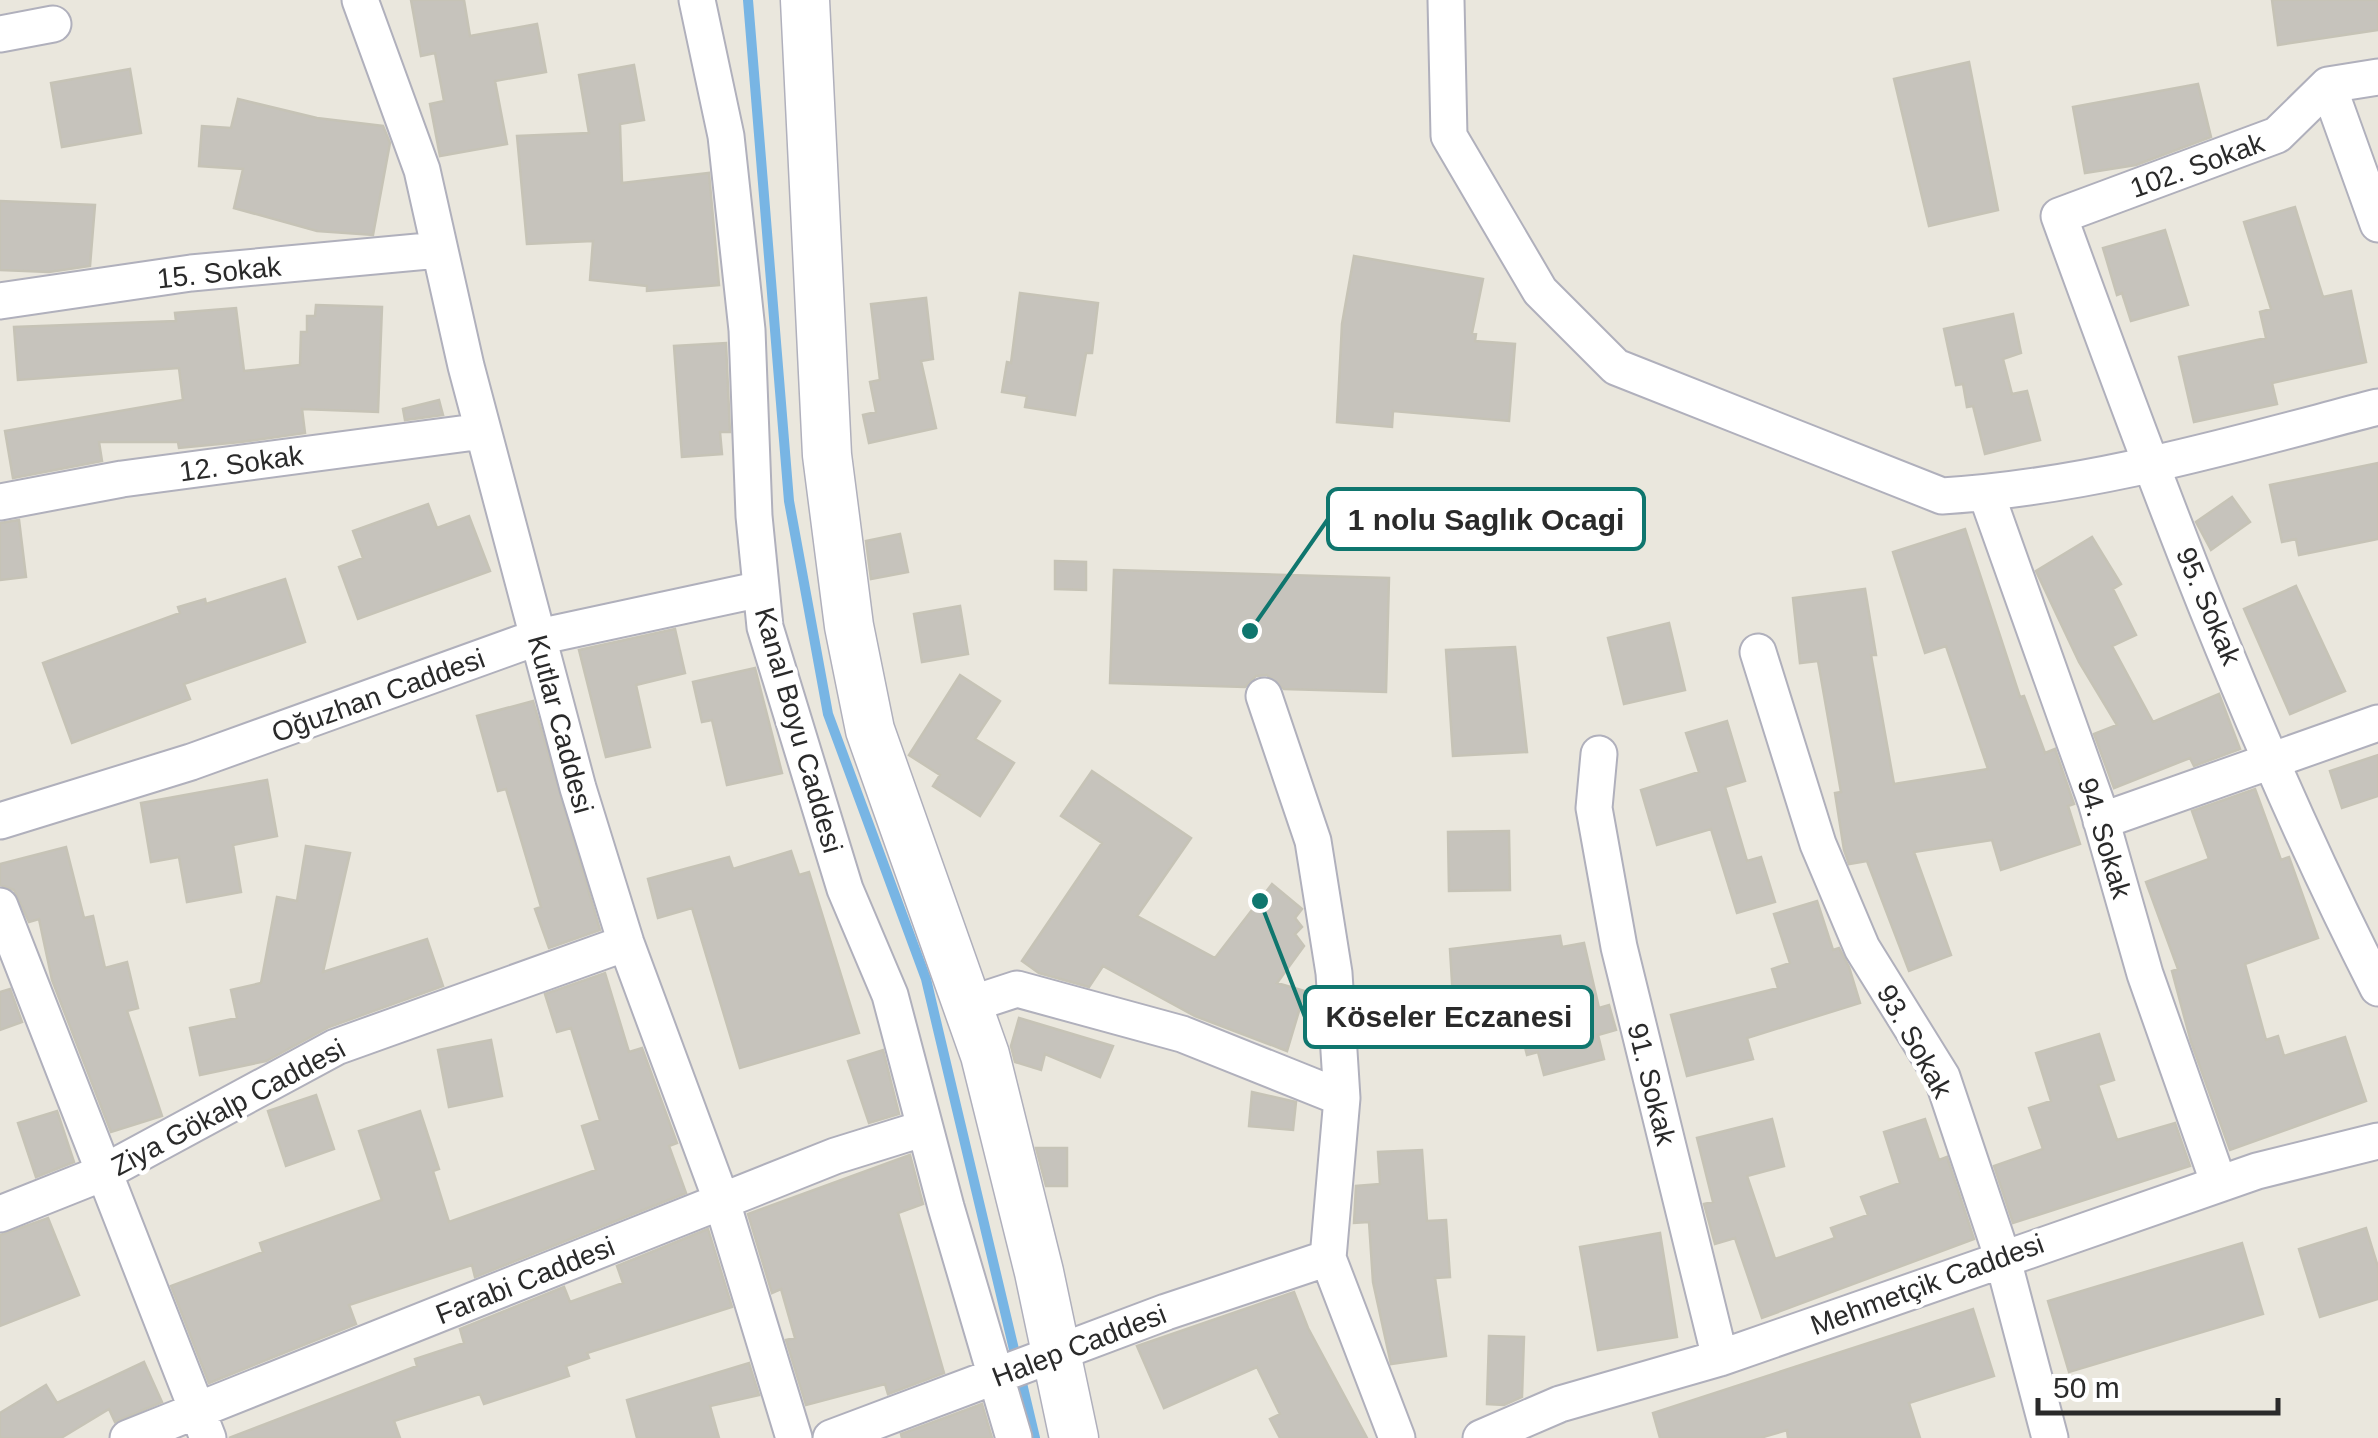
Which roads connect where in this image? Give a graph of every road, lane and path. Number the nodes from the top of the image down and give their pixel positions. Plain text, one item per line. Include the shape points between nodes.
1 (360, 0) edge
2 (697, 0) edge
3 (805, 0) edge
4 (1446, 0) edge
5 (53, 24) dead end
6 (0, 34) edge
7 (2378, 77) edge
8 (2328, 86) junction
9 (2059, 216) joint
10 (2378, 224) edge
11 (440, 250) junction
12 (0, 302) edge
13 (2378, 407) edge
14 (483, 430) junction
15 (2150, 466) junction
16 (1986, 493) junction
17 (0, 502) edge
18 (761, 590) junction
19 (538, 638) junction
20 (1758, 652) dead end
21 (1264, 696) dead end
22 (2378, 723) edge
23 (1598, 754) dead end
24 (2273, 759) junction
25 (0, 821) edge
26 (2101, 821) junction
27 (0, 906) edge
28 (626, 943) junction
29 (2378, 988) edge
30 (968, 1006) junction
31 (1342, 1098) junction
32 (925, 1128) junction
33 (2378, 1141) edge
34 (103, 1173) junction
35 (2220, 1184) junction
36 (722, 1202) junction
37 (0, 1214) edge
38 (2002, 1256) junction
39 (1328, 1258) junction
40 (1056, 1353) junction
41 (1720, 1358) junction
42 (994, 1377) junction
43 (203, 1424) edge
44 (128, 1438) edge
45 (794, 1438) edge
46 (831, 1438) edge
47 (1014, 1438) edge
48 (1074, 1438) edge
49 (1397, 1438) edge
50 (1481, 1438) edge
51 (2050, 1438) edge

1 - 11 street, Kutlar Caddesi via 422,170
2 - 18 street, Kanal Boyu Caddesi via 726,136 748,330
3 - 30 street via 827,454 849,626 870,730
4 - 16 street via 1449,136 1540,291 1616,368 1942,496
5 - 6 street
7 - 8 street
8 - 9 street, 102. Sokak via 2277,136
8 - 10 street
9 - 15 street, 95. Sokak
11 - 12 street, 15. Sokak via 191,273
11 - 14 street, Kutlar Caddesi
13 - 15 street
14 - 17 street, 12. Sokak
14 - 19 street, Kutlar Caddesi
15 - 16 street
15 - 24 street, 95. Sokak
16 - 26 street, 94. Sokak
18 - 19 street, Oğuzhan Caddesi
18 - 32 street, Kanal Boyu Caddesi via 764,627 806,774 890,995
19 - 25 street, Oğuzhan Caddesi via 192,762
19 - 28 street, Kutlar Caddesi
20 - 38 street, 93. Sokak via 1818,844 1862,948 1942,1078
21 - 31 street via 1312,841 1334,974
22 - 24 street
23 - 41 street, 91. Sokak via 1594,808 1618,947
24 - 26 street
24 - 29 street, 95. Sokak
26 - 35 street, 94. Sokak via 2145,974
27 - 34 street
28 - 34 street, Ziya Gökalp Caddesi via 336,1047
28 - 36 street, Kutlar Caddesi
30 - 31 street via 1017,989 1182,1034
30 - 40 street
31 - 39 street
32 - 36 street, Farabi Caddesi
32 - 42 street, Kanal Boyu Caddesi
33 - 35 street, Mehmetçik Caddesi
34 - 37 street, Ziya Gökalp Caddesi
34 - 43 street
35 - 38 street, Mehmetçik Caddesi
36 - 43 street, Farabi Caddesi
36 - 45 street, Kutlar Caddesi
38 - 41 street, Mehmetçik Caddesi
38 - 51 street, 93. Sokak
39 - 40 street, Halep Caddesi
39 - 49 street
40 - 42 street, Halep Caddesi
40 - 48 street
41 - 50 street, Mehmetçik Caddesi via 1560,1404
42 - 46 street, Halep Caddesi
42 - 47 street, Kanal Boyu Caddesi
43 - 44 street, Farabi Caddesi

